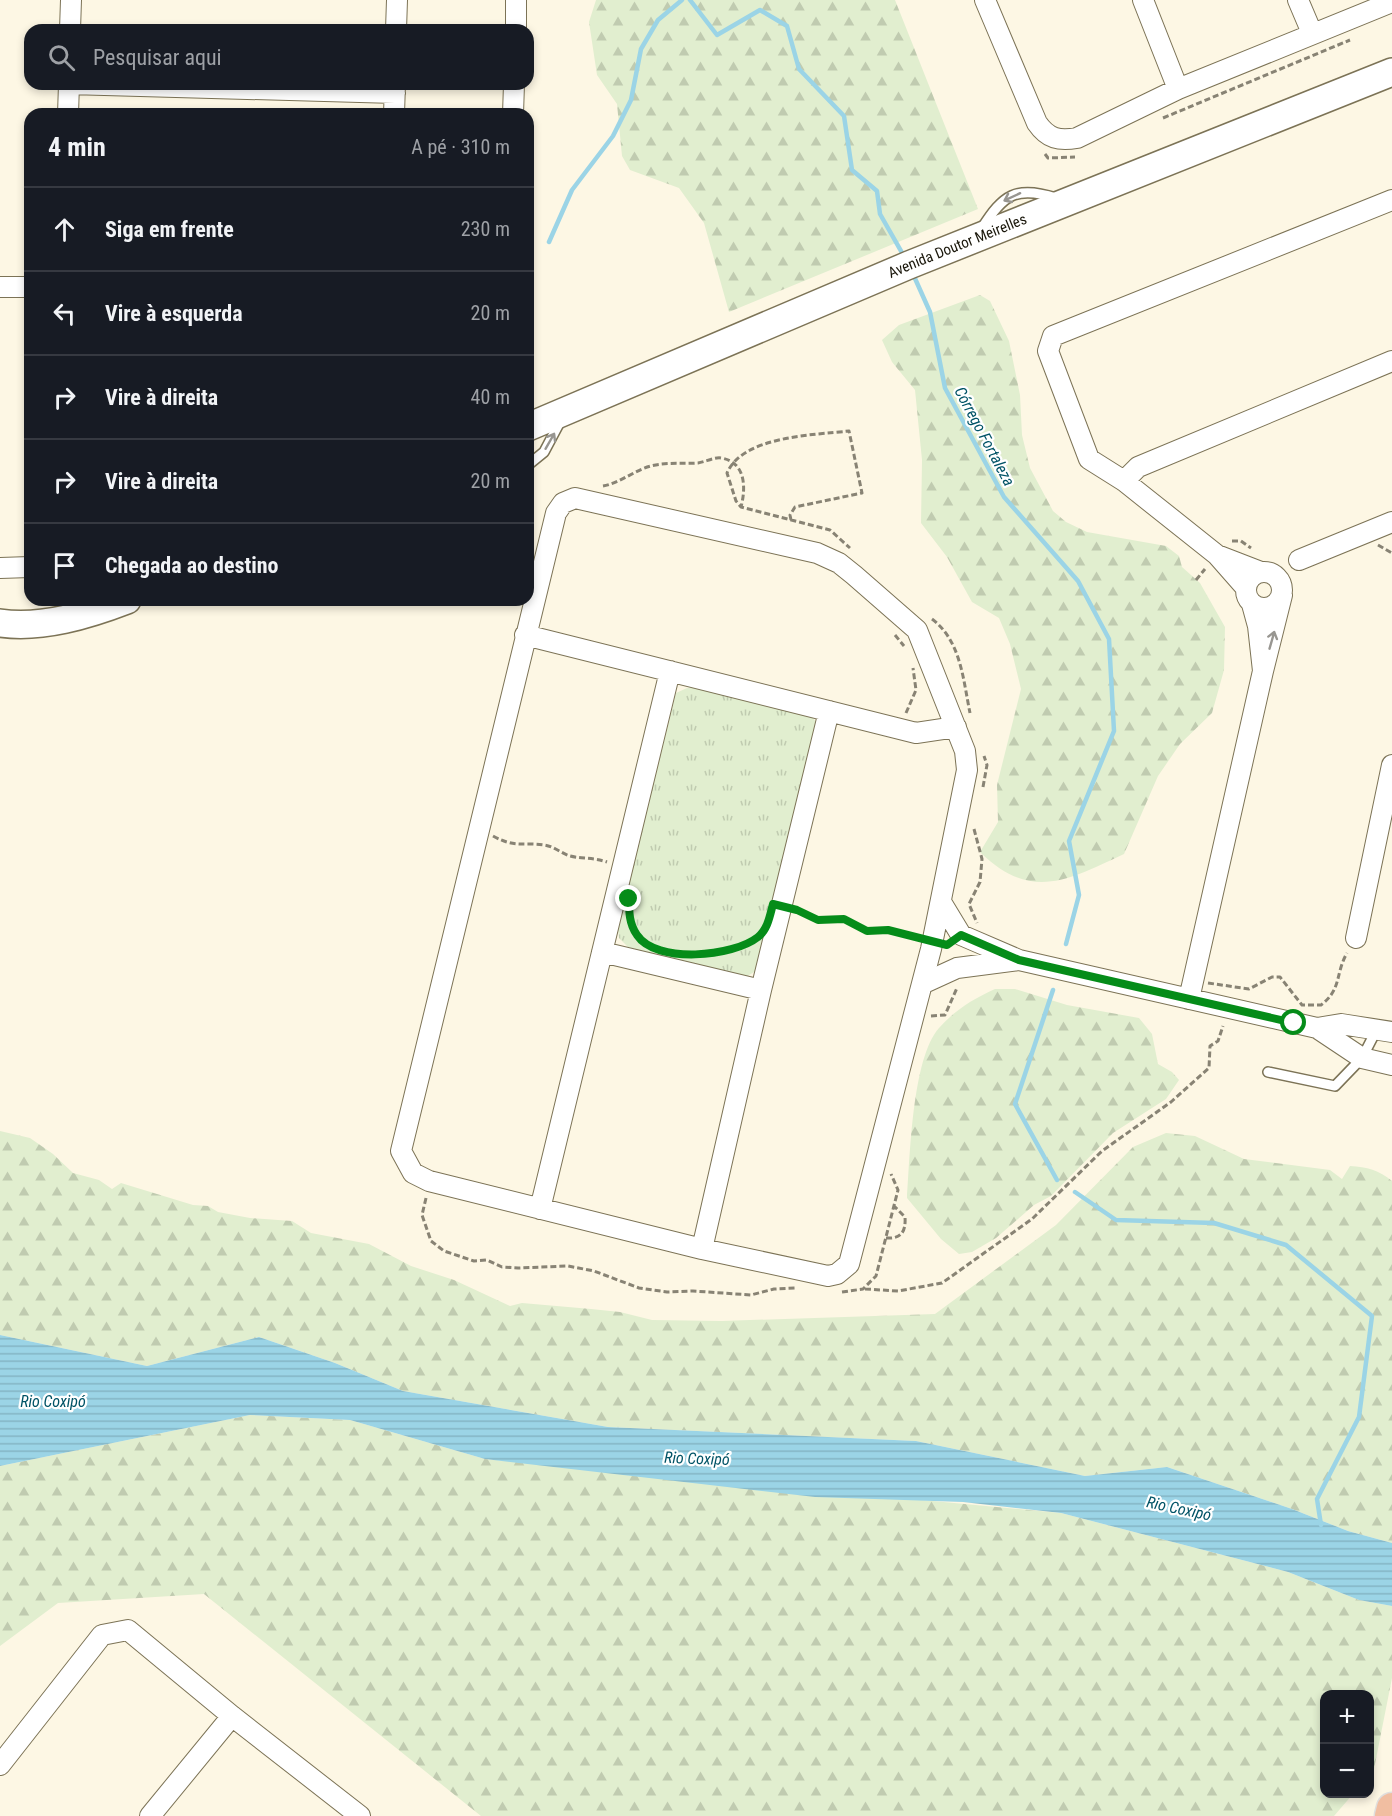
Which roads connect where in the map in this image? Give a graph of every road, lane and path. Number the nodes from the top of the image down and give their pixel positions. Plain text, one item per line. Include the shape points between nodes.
1 (71, 0) edge
2 (397, 0) edge
3 (516, 0) edge
4 (985, 0) edge
5 (1143, 0) edge
6 (1298, 0) edge
7 (1392, 2) edge
8 (70, 24) edge
9 (396, 24) edge
10 (516, 24) edge
11 (1312, 33) junction
12 (1392, 72) edge
13 (69, 90) edge
14 (395, 90) edge
15 (514, 90) edge
16 (1178, 90) junction
17 (68, 108) edge
18 (394, 108) edge
19 (513, 108) edge
20 (1392, 200) edge
21 (0, 287) edge
22 (24, 287) edge
23 (1392, 362) edge
24 (564, 411) junction
25 (534, 420) edge
26 (534, 460) edge
27 (1124, 481) junction
28 (599, 484) dead end
29 (741, 507) dead end
30 (1392, 522) edge
31 (1217, 555) junction
32 (1299, 561) junction
33 (24, 567) edge
34 (0, 568) edge
35 (1264, 572) junction
36 (1282, 593) junction
37 (1249, 596) junction
38 (534, 600) edge
39 (111, 606) edge
40 (532, 606) edge
41 (0, 623) edge
42 (525, 635) junction
43 (913, 666) dead end
44 (670, 671) junction
45 (1263, 671) junction
46 (829, 711) junction
47 (956, 727) junction
48 (903, 730) junction
49 (1392, 765) edge
50 (477, 830) junction
51 (623, 867) junction
52 (941, 902) junction
53 (781, 906) junction
54 (629, 911) dead end
55 (977, 923) dead end
56 (961, 935) junction
57 (759, 937) dead end
58 (1356, 938) joint
59 (933, 942) junction
60 (654, 948) dead end
61 (602, 952) junction
62 (680, 953) dead end
63 (1019, 960) junction
64 (957, 968) junction
65 (922, 984) junction
66 (1191, 989) junction
67 (761, 990) junction
68 (928, 1018) dead end
69 (1223, 1026) dead end
70 (1317, 1028) junction
71 (1385, 1030) edge
72 (1362, 1058) junction
73 (1392, 1065) edge
74 (1268, 1072) dead end
75 (891, 1173) dead end
76 (429, 1181) junction
77 (894, 1206) junction
78 (540, 1209) junction
79 (886, 1238) junction
80 (702, 1249) junction
81 (863, 1289) junction
82 (806, 1290) dead end
83 (834, 1293) dead end
84 (231, 1716) junction
85 (0, 1766) edge
86 (1392, 1808) edge
87 (348, 1812) edge
88 (150, 1816) edge
89 (1390, 1816) edge

1 - 8 street
2 - 9 street
3 - 10 street
4 - 16 street via 1037,123 1055,139 1077,138
5 - 16 street
6 - 11 street
7 - 11 street
11 - 16 street
12 - 24 street, Avenida Doutor Meirelles via 975,239
13 - 17 street
14 - 18 street
15 - 19 street
20 - 27 street via 1053,336 1048,351 1089,459
21 - 22 street
23 - 27 street via 1138,467
24 - 25 street, Avenida Doutor Meirelles
26 -> 24 lane via 544,452
27 - 31 street
28 - 29 path via 605,486 649,466 720,458 741,470 745,481
30 - 32 street
31 - 35 street
31 - 37 street
32 - 35 street
32 - 36 street
33 - 34 street
35 - 36 street via 1277,578
35 - 37 street via 1250,578
36 - 37 street via 1270,608 1257,608
45 -> 36 street
37 - 45 street via 1258,626
38 - 47 street via 556,513 563,503 575,498 818,553 839,563 917,630
39 - 41 street via 44,623
40 - 42 street
42 - 44 street
42 - 50 street
43 - 48 path via 916,690 906,711
44 - 46 street
44 - 51 street
45 - 66 street
46 - 48 street
46 - 53 street
47 - 48 street via 934,732
47 - 52 street via 967,770
49 - 58 street
50 - 51 path via 504,842 548,846 573,857 590,856
50 - 76 street via 401,1151 413,1173
51 - 61 street
52 - 56 street
52 - 59 street
53 - 59 path via 818,920 844,919 867,931 888,930
53 - 67 street
54 - 60 path via 637,936
55 - 56 path
56 - 63 street
57 - 62 path via 719,953
58 - 66 path via 1340,966 1336,990 1321,1005 1302,1005 1280,977 1249,989
59 - 65 street
61 - 67 street
61 - 78 street
63 - 64 street
63 - 66 street
64 - 65 street
64 - 68 path via 962,980 945,1015 932,1014
65 - 80 street via 849,1264 828,1276
66 - 70 street
67 - 80 street
69 - 81 path via 1218,1041 1209,1046 1209,1068 1171,1102 1101,1151 1032,1219 933,1286 898,1291
70 - 71 street via 1341,1024
70 - 72 street
71 - 72 lane
72 - 73 street
72 - 74 lane via 1335,1086
75 - 77 path via 898,1190
76 - 78 street
76 - 82 path via 422,1215 431,1240 444,1251 474,1261 487,1260 502,1267 518,1268 568,1266 639,1288 667,1292 751,1295 774,1289
77 - 79 path
77 - 79 path via 905,1218 906,1226 896,1239
78 - 80 street
79 - 81 path via 876,1276
81 - 83 path
84 - 85 street via 128,1630 102,1635
84 - 87 street
84 - 88 street
86 - 89 main road

